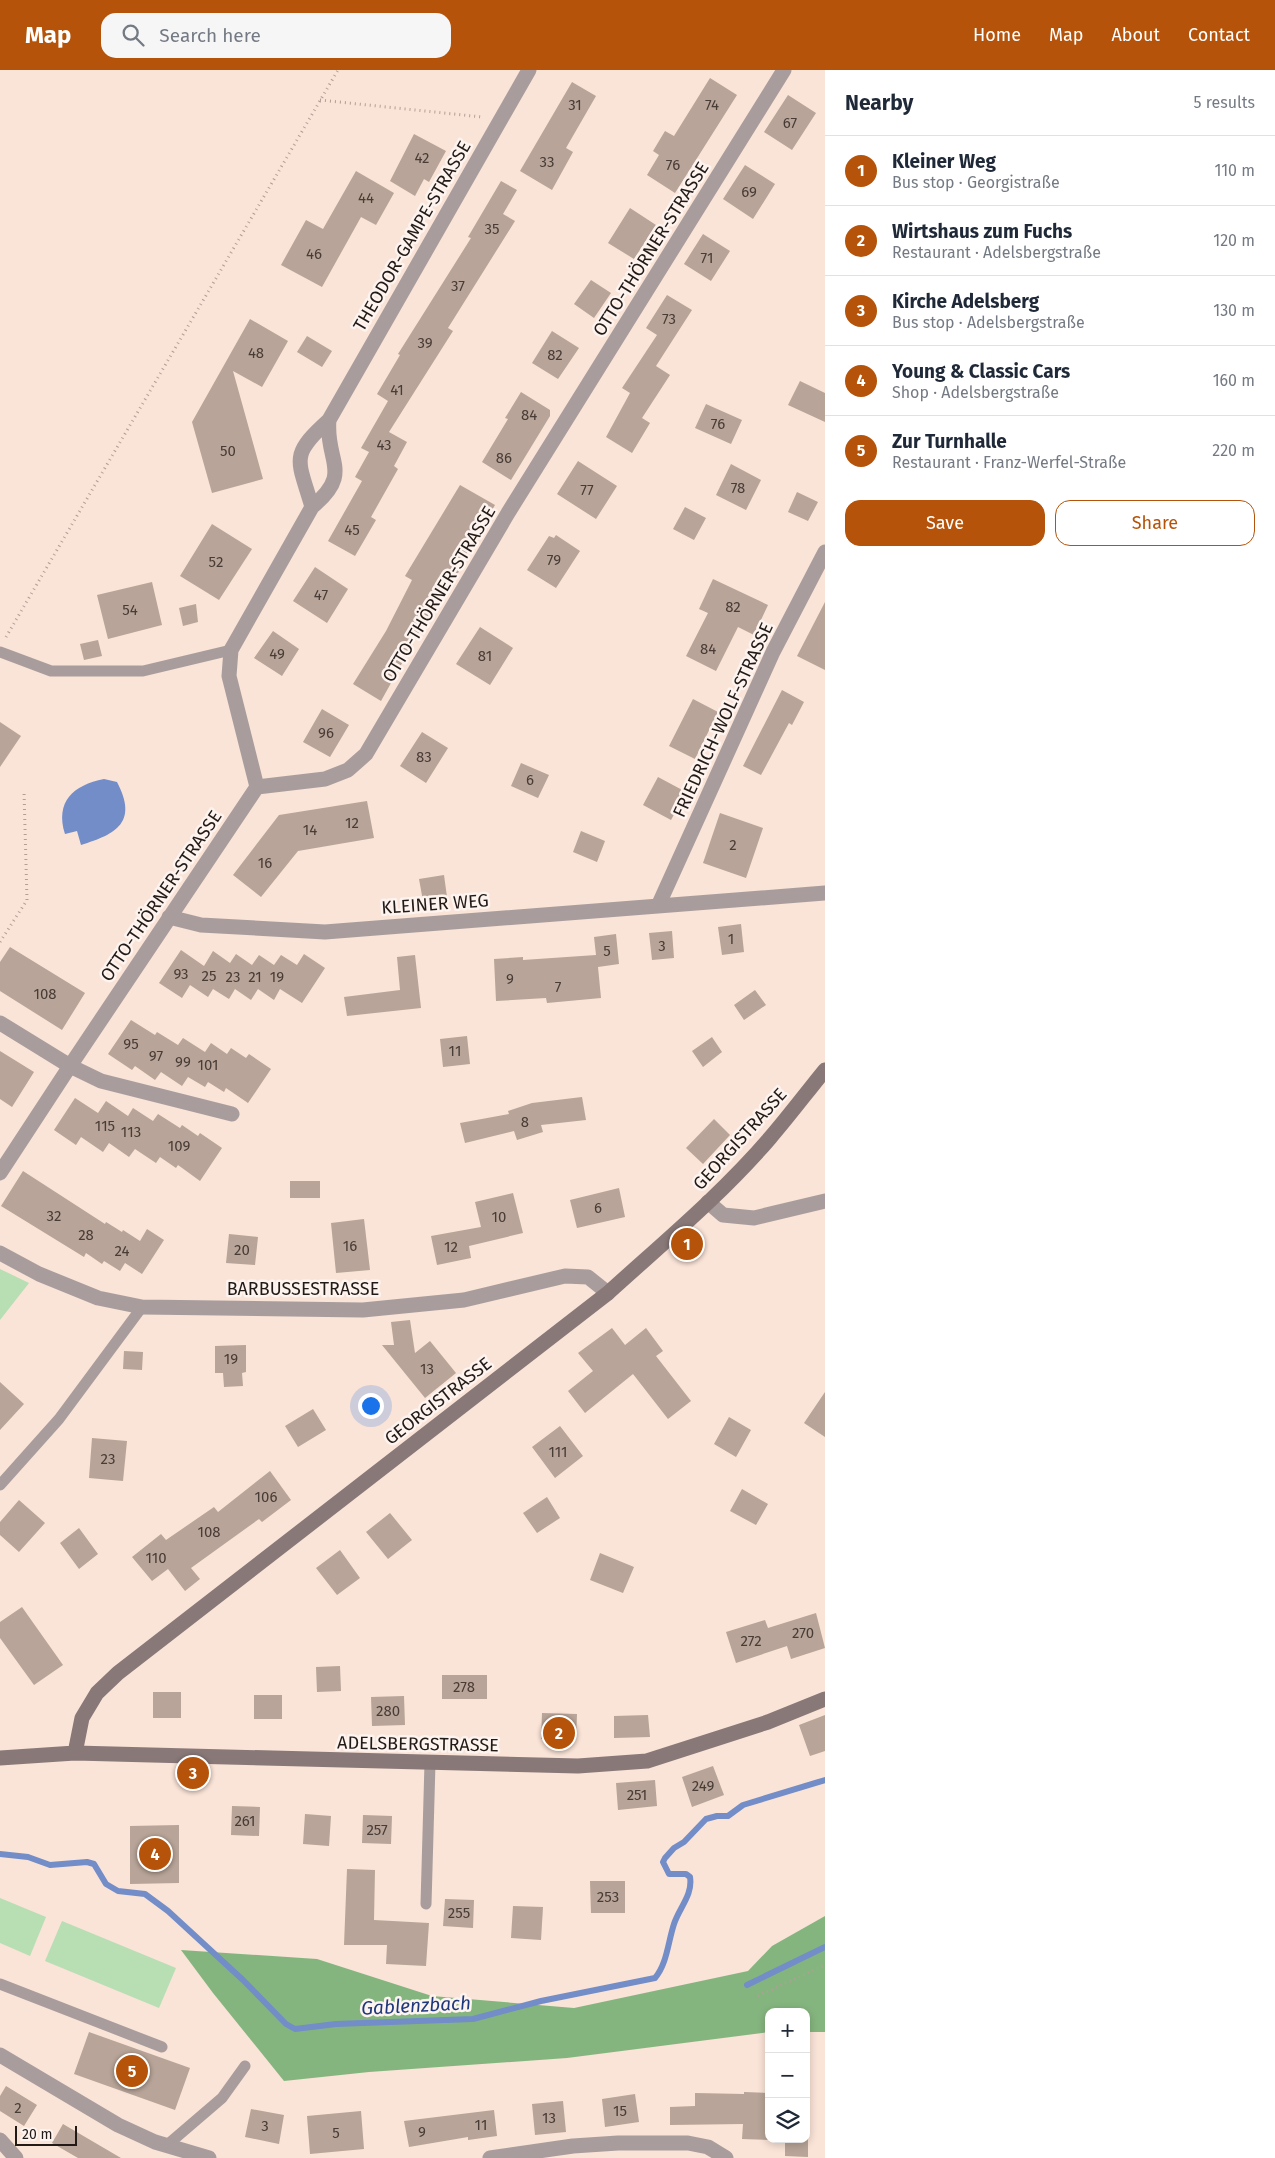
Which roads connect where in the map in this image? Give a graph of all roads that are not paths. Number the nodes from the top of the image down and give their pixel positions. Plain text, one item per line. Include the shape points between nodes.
1 (529, 70) edge
2 (784, 70) edge
3 (329, 420) junction
4 (312, 507) junction
5 (825, 552) edge
6 (231, 650) junction
7 (0, 652) edge
8 (257, 787) junction
9 (825, 892) edge
10 (658, 906) junction
11 (169, 917) junction
12 (0, 1023) edge
13 (70, 1066) junction
14 (825, 1070) edge
15 (232, 1114) dead end
16 (0, 1173) edge
17 (825, 1201) edge
18 (708, 1202) junction
19 (0, 1253) edge
20 (608, 1293) junction
21 (142, 1307) junction
22 (0, 1485) edge
23 (825, 1700) edge
24 (75, 1753) junction
25 (0, 1758) edge
26 (430, 1763) junction
27 (426, 1904) dead end
28 (0, 1984) edge
29 (162, 2047) dead end
30 (0, 2055) edge
31 (245, 2066) dead end
32 (0, 2140) edge
33 (166, 2146) junction
34 (573, 2152) edge
35 (16, 2158) edge
36 (209, 2158) edge
37 (490, 2158) edge
38 (726, 2158) edge

1 - 3 street, THEODOR-GAMPE-STRASSE
2 - 8 street, OTTO-THÖRNER-STRASSE via 508,513 366,754 348,770 325,779
3 - 4 street via 327,434 336,468 334,480 325,496
3 - 4 street, THEODOR-GAMPE-STRASSE via 302,446 299,462
4 - 6 street
5 - 10 street, FRIEDRICH-WOLF-STRASSE via 773,652
6 - 7 lane via 143,671 51,671
6 - 8 street via 229,676
8 - 11 street, OTTO-THÖRNER-STRASSE
9 - 10 street, KLEINER WEG
10 - 11 street, KLEINER WEG via 325,932 201,925
11 - 13 street, OTTO-THÖRNER-STRASSE
12 - 13 street
13 - 15 street via 101,1081
13 - 16 street, OTTO-THÖRNER-STRASSE
14 - 18 street, GEORGISTRASSE via 769,1139
17 - 18 street via 754,1218 723,1215
18 - 20 street, GEORGISTRASSE
19 - 21 street, BARBUSSESTRASSE via 39,1274 98,1298
20 - 21 street, BARBUSSESTRASSE via 588,1277 565,1276 464,1300 363,1310
20 - 24 street, GEORGISTRASSE via 118,1673 97,1693 82,1718
21 - 22 lane via 59,1420
23 - 26 street, ADELSBERGSTRASSE via 647,1761 578,1766
24 - 25 street, ADELSBERGSTRASSE
24 - 26 street, ADELSBERGSTRASSE
26 - 27 lane
28 - 29 lane
30 - 33 street via 118,2125
31 - 33 lane via 222,2098
32 - 35 street
33 - 36 street
34 - 37 street
34 - 38 street via 618,2143 688,2143 708,2147

